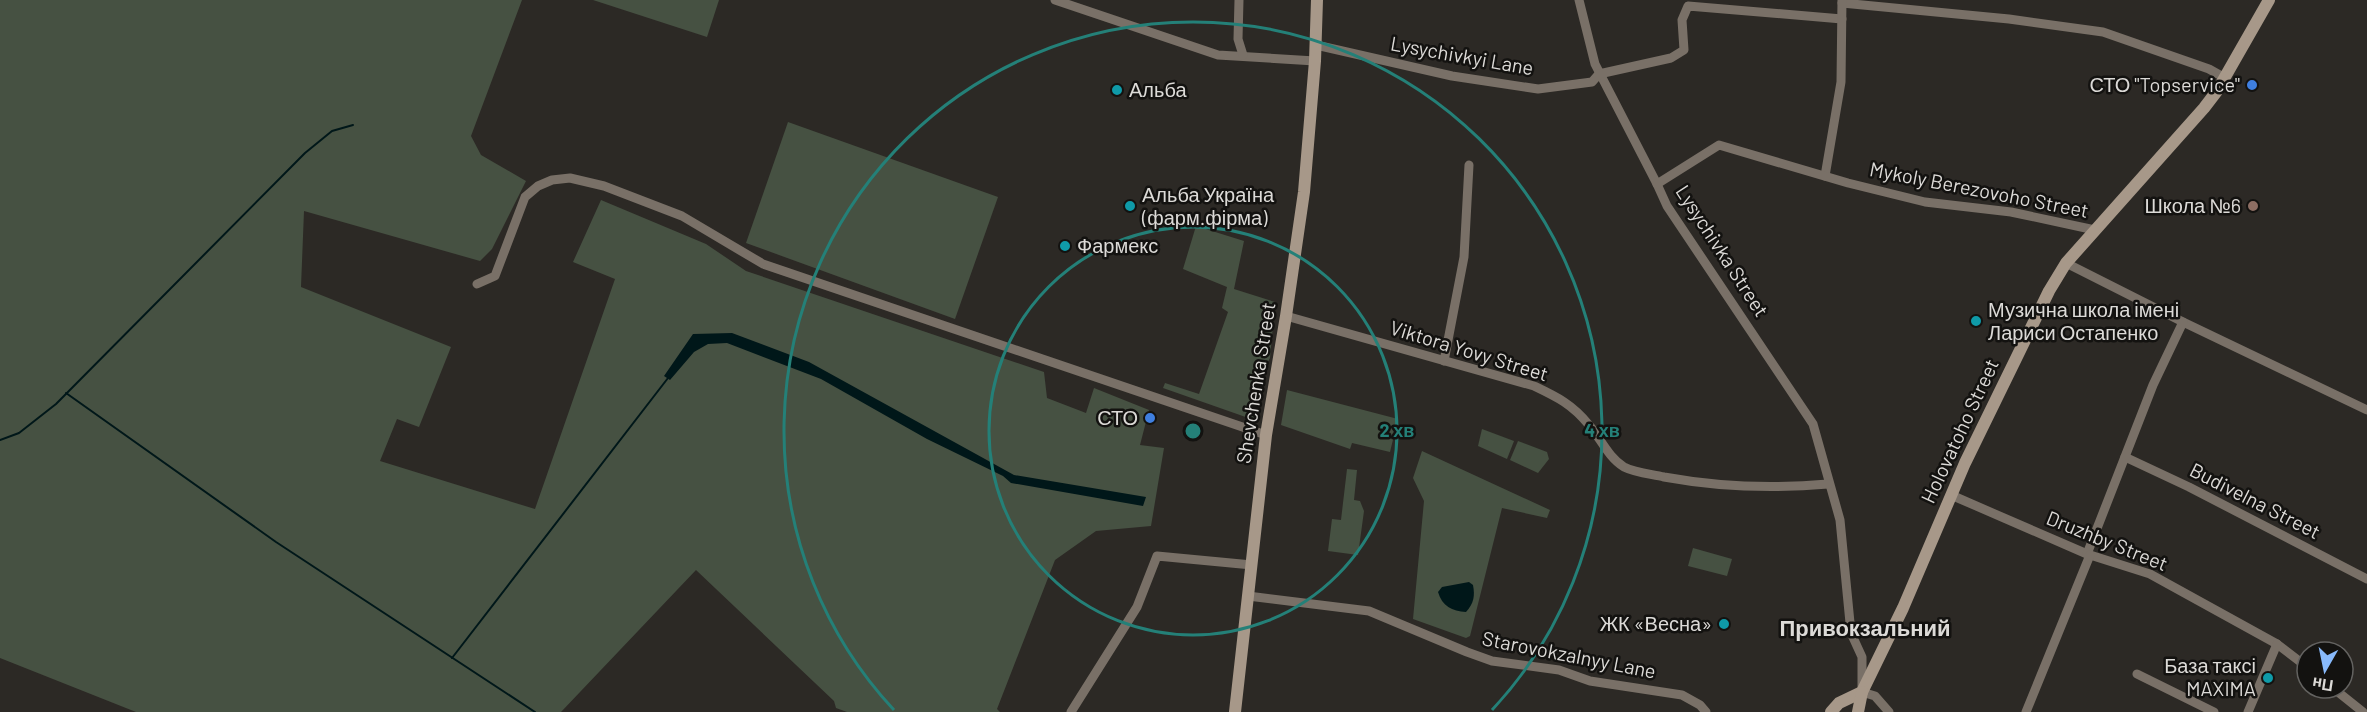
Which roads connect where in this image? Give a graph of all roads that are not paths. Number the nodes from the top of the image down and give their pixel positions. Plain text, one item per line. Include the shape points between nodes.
1 (1055, 0) edge
2 (1239, 0) edge
3 (1317, 0) edge
4 (1579, 0) edge
5 (2269, 0) edge
6 (1842, 1) edge
7 (1842, 19) junction
8 (1316, 45) junction
9 (1243, 55) junction
10 (1315, 61) junction
11 (1599, 74) junction
12 (2225, 78) junction
13 (1469, 165) dead end
14 (1825, 176) junction
15 (1658, 184) junction
16 (2095, 230) junction
17 (2066, 263) junction
18 (477, 284) dead end
19 (1286, 316) junction
20 (2183, 322) junction
21 (1444, 361) junction
22 (2367, 410) edge
23 (1266, 435) junction
24 (2125, 457) junction
25 (1828, 484) junction
26 (1951, 495) junction
27 (2088, 554) junction
28 (1252, 565) junction
29 (2367, 579) edge
30 (1248, 596) junction
31 (2277, 644) junction
32 (2295, 658) edge
33 (2137, 674) dead end
34 (1862, 692) junction
35 (2348, 700) edge
36 (1071, 712) edge
37 (1235, 712) edge
38 (1706, 712) edge
39 (1831, 712) edge
40 (1858, 712) edge
41 (1889, 712) edge
42 (2026, 712) edge
43 (2214, 712) edge
44 (2248, 712) edge
45 (2363, 712) edge

1 - 9 street via 1218,55
2 - 9 street via 1238,39
3 - 8 main road, Shevchenka Street
4 - 11 street, Lysychivka Street
5 - 12 main road, Holovatoho Street
6 - 7 street
6 - 12 street via 2103,32
7 - 11 street, Lysychivkyi Lane via 1688,6 1682,20 1684,50 1671,58
7 - 14 street via 1841,82
8 - 10 main road, Shevchenka Street
8 - 11 street, Lysychivkyi Lane via 1452,76 1538,89 1592,82
9 - 10 street
10 - 19 main road, Shevchenka Street via 1304,192
11 - 15 street, Lysychivka Street
12 - 16 main road, Holovatoho Street via 2204,108
13 - 21 street via 1464,257
14 - 15 street, Mykoly Berezovoho Street via 1719,145
14 - 16 street, Mykoly Berezovoho Street via 1925,202 1999,210
15 - 25 street, Lysychivka Street via 1667,206 1813,424
16 - 17 main road, Holovatoho Street
17 - 20 street
17 - 26 main road, Holovatoho Street
18 - 23 street via 495,276 525,197 552,180 570,178 604,186 682,216 763,264
19 - 21 street, Viktora Yovy Street
19 - 23 main road, Shevchenka Street
20 - 22 street
20 - 24 street
21 - 25 street, Viktora Yovy Street via 1534,386 1567,402 1589,424 1611,457 1642,473 1699,483 1790,488
23 - 28 main road, Shevchenka Street
24 - 27 street
24 - 29 street, Budivelna Street
25 - 34 street, Lysychivka Street via 1840,520 1851,633 1862,657
26 - 27 street, Druzhby Street
26 - 34 main road, Holovatoho Street via 1904,608
27 - 31 street, Druzhby Street via 2150,574
27 - 42 street
28 - 30 main road, Shevchenka Street
28 - 36 street via 1157,556 1137,607
30 - 37 main road, Shevchenka Street
30 - 38 street, Starovokzalnyy Lane via 1369,611 1492,661 1682,695
31 - 32 street, Druzhby Street
31 - 44 street
33 - 43 street
34 - 39 main road via 1839,703
34 - 40 main road, Holovatoho Street
34 - 41 street via 1875,696
35 - 45 street

